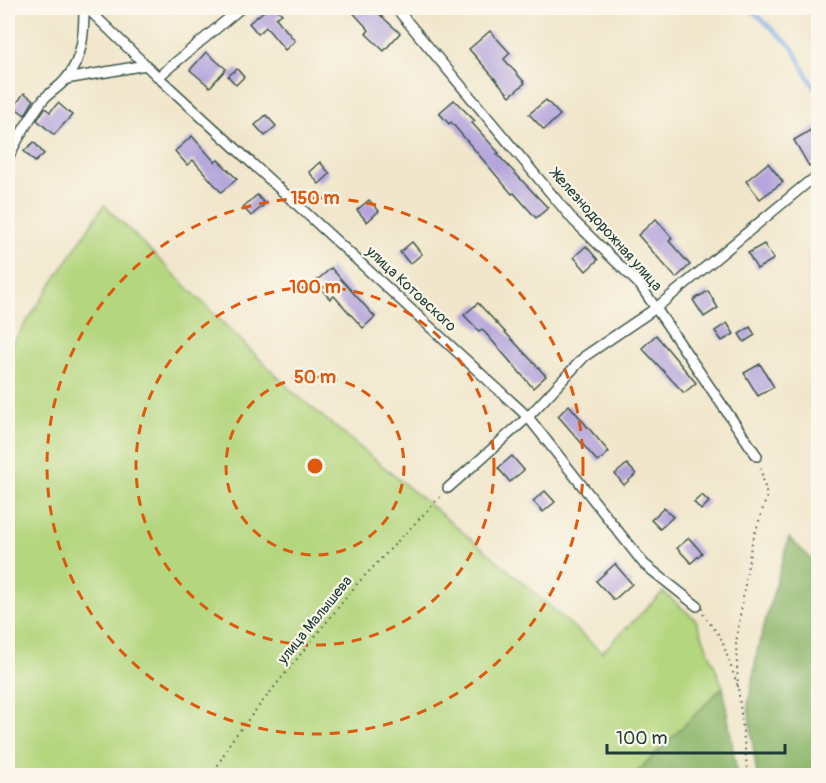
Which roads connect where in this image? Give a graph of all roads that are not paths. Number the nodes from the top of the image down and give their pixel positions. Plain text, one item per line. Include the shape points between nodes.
1 (85, 8) edge
2 (241, 8) edge
3 (396, 8) edge
4 (146, 65) junction
5 (158, 76) junction
6 (66, 79) junction
7 (8, 158) edge
8 (819, 177) edge
9 (656, 308) junction
10 (528, 417) junction
11 (757, 456) road end
12 (448, 488) road end
13 (697, 606) road end

1 - 4 street, улица Котовского
1 - 6 street via 78,58
2 - 5 street
3 - 9 street, Железнодорожная улица via 574,221 640,285
4 - 5 street, улица Котовского
4 - 6 street
5 - 10 street, улица Котовского
6 - 7 street via 44,99
8 - 9 street
9 - 10 street via 585,356
9 - 11 street, Железнодорожная улица
10 - 12 street
10 - 13 street, улица Котовского via 644,564

